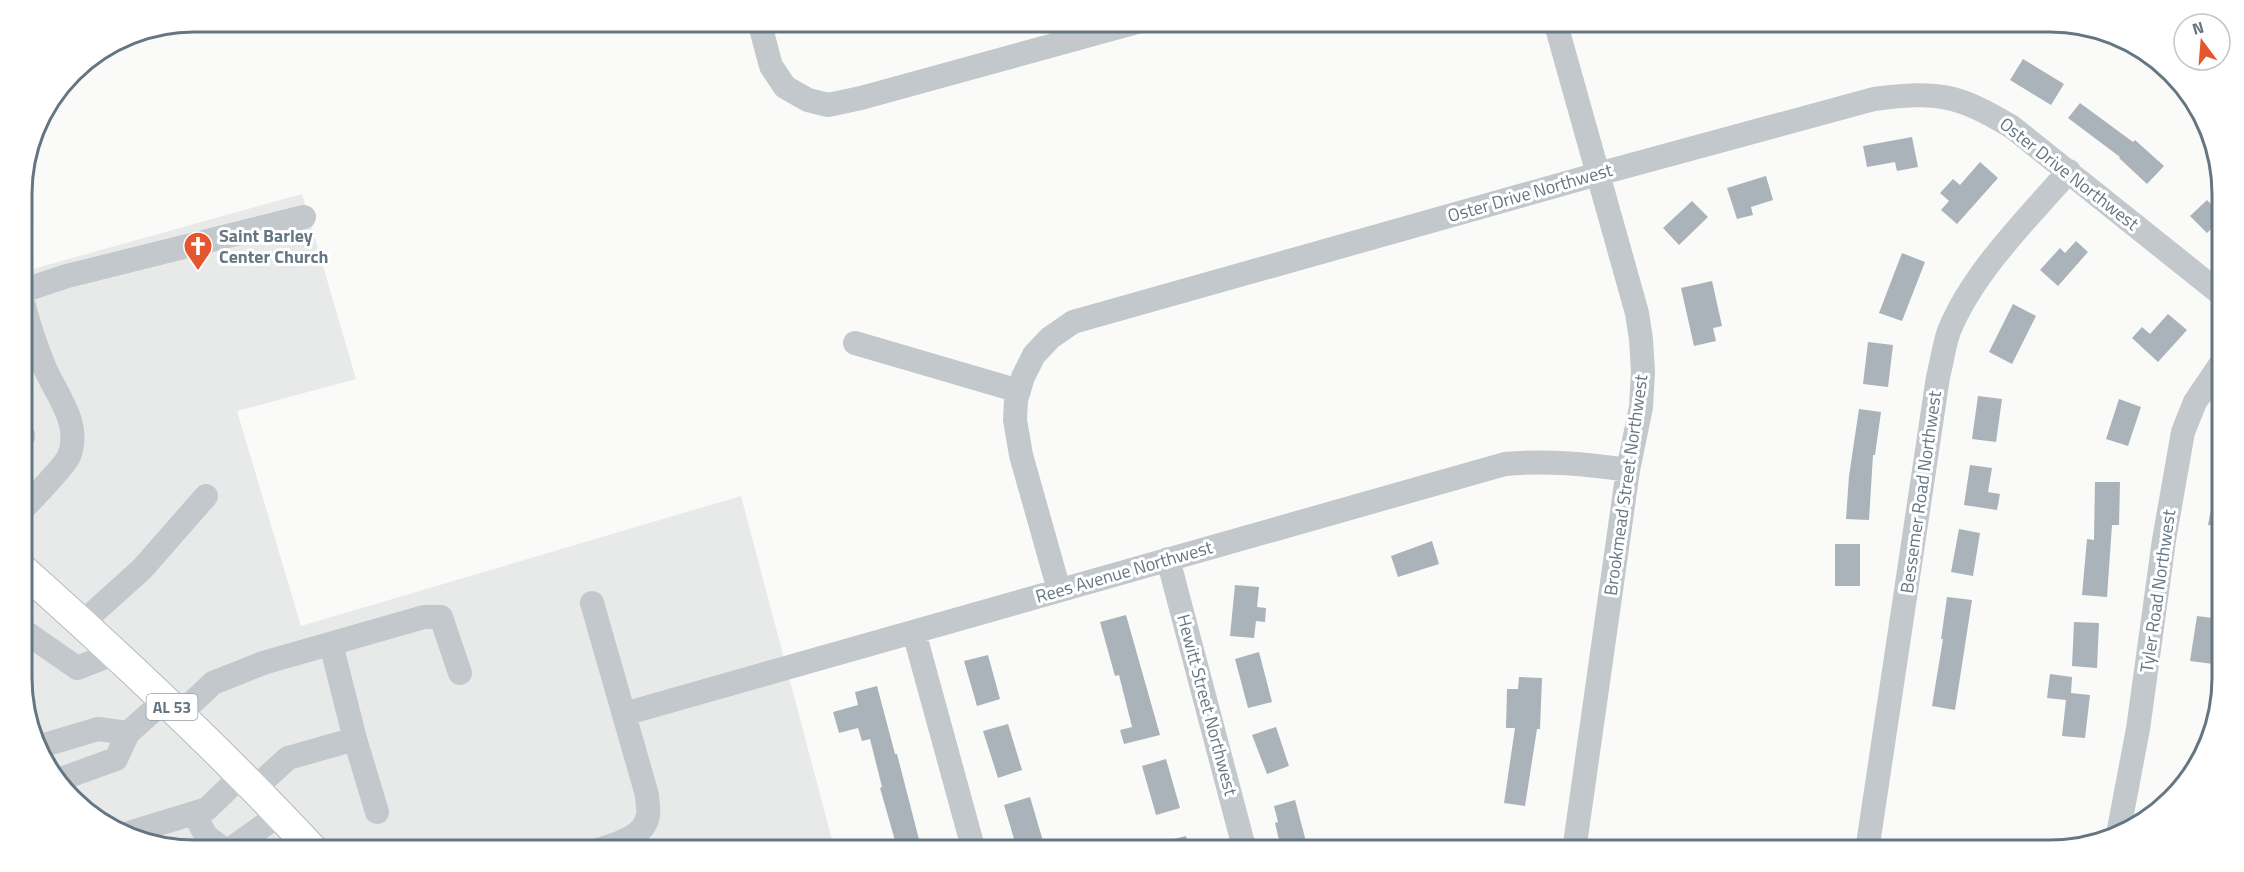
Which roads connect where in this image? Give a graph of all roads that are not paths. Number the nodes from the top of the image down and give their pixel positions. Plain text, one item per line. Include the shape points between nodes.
1 (762, 32) edge
2 (1100, 32) edge
3 (1558, 32) edge
4 (2068, 171) junction
5 (1598, 174) junction
6 (304, 217) dead end
7 (2212, 287) edge
8 (32, 288) edge
9 (855, 344) dead end
10 (32, 358) edge
11 (2212, 377) edge
12 (1019, 391) junction
13 (1628, 470) junction
14 (206, 496) dead end
15 (32, 499) edge
16 (1168, 559) junction
17 (32, 577) edge
18 (1059, 590) junction
19 (592, 603) dead end
20 (82, 623) junction
21 (914, 632) junction
22 (32, 637) edge
23 (331, 644) junction
24 (116, 653) junction
25 (460, 673) dead end
26 (172, 707) junction
27 (624, 714) junction
28 (128, 733) junction
29 (355, 739) junction
30 (46, 745) edge
31 (66, 777) edge
32 (248, 782) junction
33 (377, 812) dead end
34 (194, 813) junction
35 (280, 814) junction
36 (2120, 825) edge
37 (137, 830) edge
38 (212, 840) edge
39 (243, 840) edge
40 (304, 840) edge
41 (625, 840) edge
42 (971, 840) edge
43 (1242, 840) edge
44 (1576, 840) edge
45 (1869, 840) edge

1 - 2 street via 771,66 785,87 808,100 828,105
3 - 5 street, Brookmead Street Northwest
4 - 5 street, Oster Drive Northwest via 2012,127 1962,100 1911,94 1863,102
4 - 7 street, Oster Drive Northwest
4 - 45 street, Bessemer Road Northwest via 1979,279 1949,333 1938,376
5 - 12 street, Oster Drive Northwest via 1073,322 1034,355
5 - 13 street, Brookmead Street Northwest via 1641,339 1641,407
6 - 8 street
9 - 12 street
10 - 15 street via 67,408 72,441 69,458
11 - 36 street, Tyler Road Northwest via 2195,402 2183,432
12 - 18 street, Oster Drive Northwest via 1015,420 1021,455
13 - 16 street, Rees Avenue Northwest via 1574,462 1505,464
13 - 44 street, Brookmead Street Northwest
14 - 20 street via 142,570
16 - 18 street, Rees Avenue Northwest
16 - 43 street, Hewitt Street Northwest
17 - 20 main road, AL 53
18 - 21 street, Rees Avenue Northwest
19 - 27 street
20 - 24 main road, AL 53
21 - 27 street, Rees Avenue Northwest
21 - 42 street
22 - 24 street via 77,668
23 - 25 street via 424,617 441,618
23 - 26 street via 264,663 213,684
23 - 29 street
24 - 26 main road, AL 53
26 - 28 street
26 - 32 main road, AL 53
27 - 41 street via 647,795 648,817 639,832
28 - 30 street via 98,729
28 - 31 street via 116,759
29 - 32 street via 288,758
29 - 33 street
32 - 34 street via 207,809
32 - 35 main road, AL 53
34 - 37 street
34 - 38 street
35 - 39 street
35 - 40 main road, AL 53

